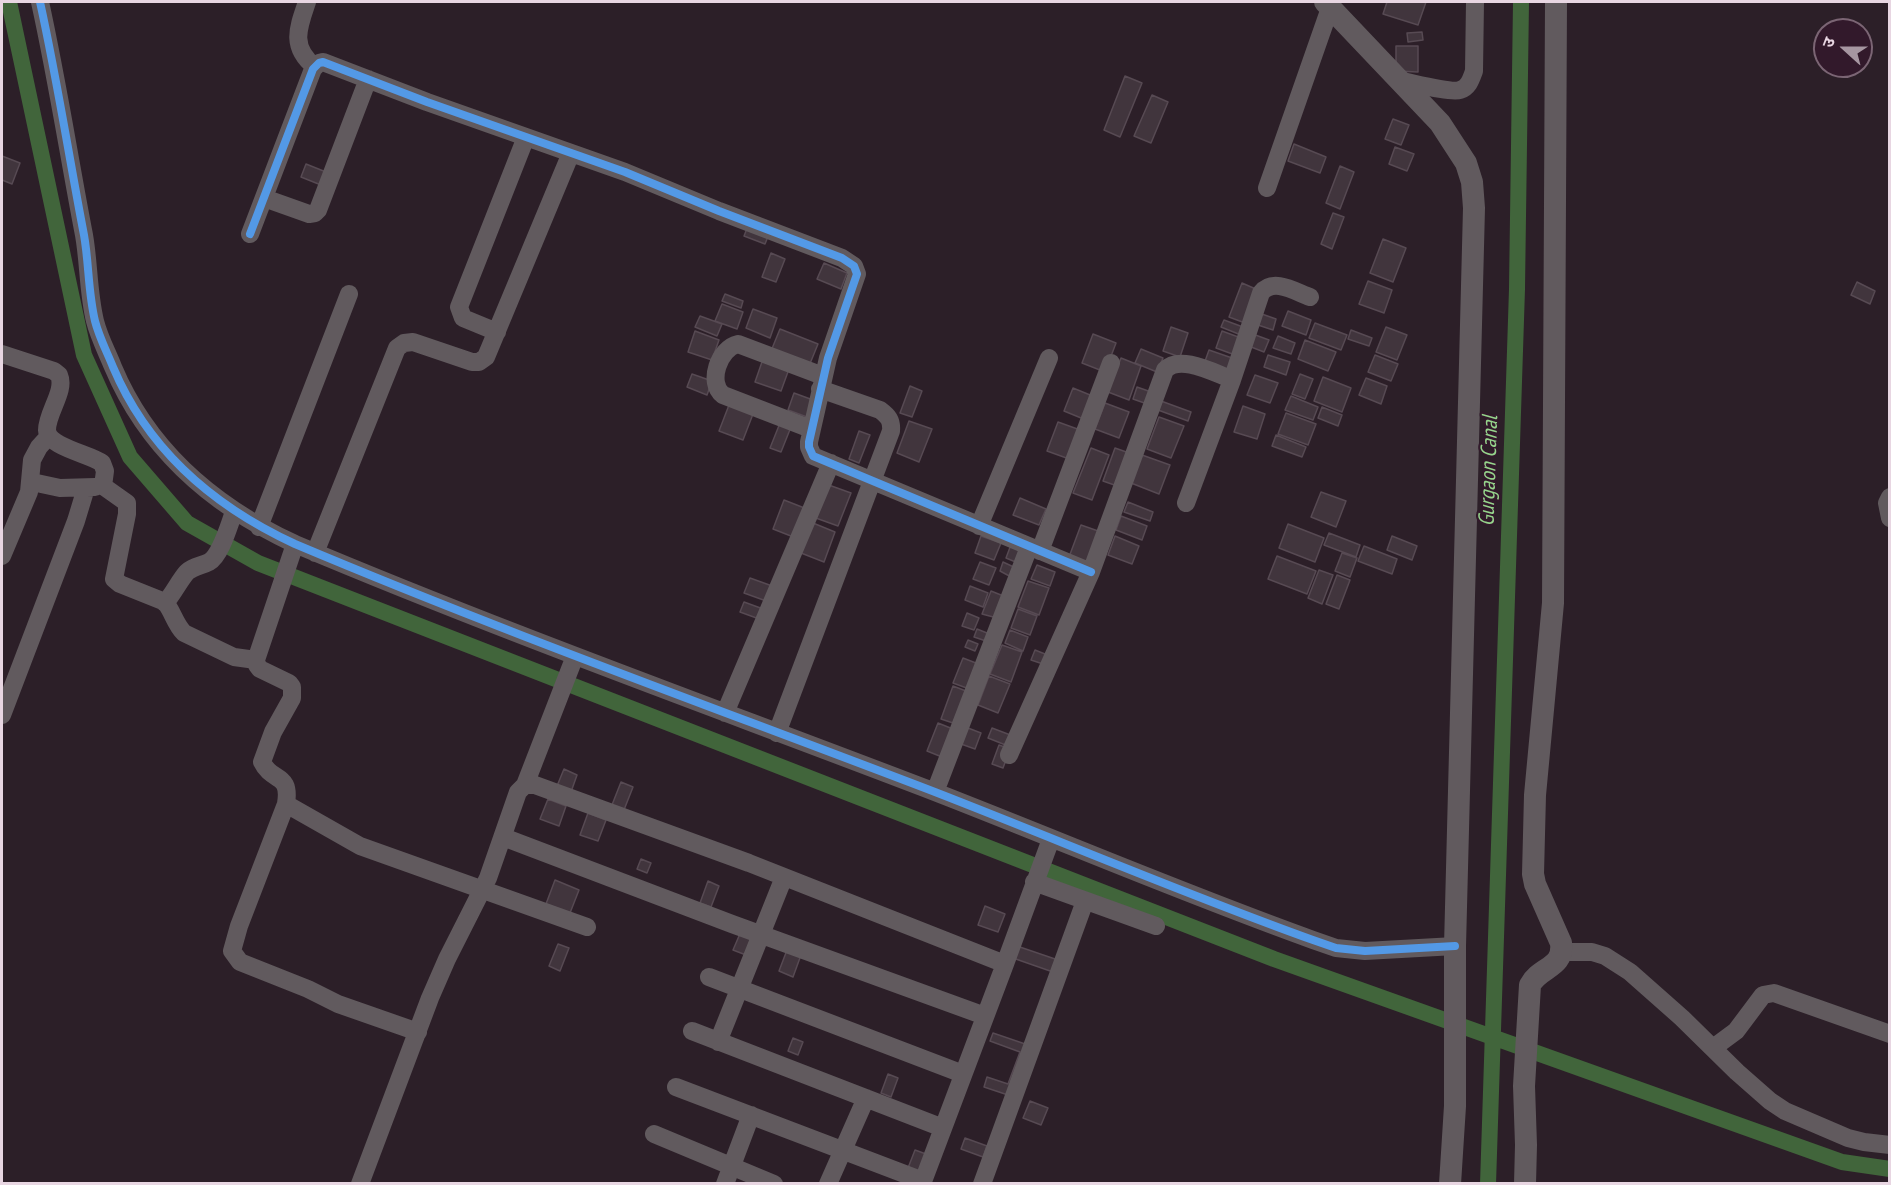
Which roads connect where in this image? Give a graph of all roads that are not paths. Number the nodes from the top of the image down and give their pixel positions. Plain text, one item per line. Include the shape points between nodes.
1 (40, 2) edge
2 (308, 2) edge
3 (1475, 2) edge
4 (1556, 2) edge
5 (1327, 5) edge
6 (315, 67) junction
7 (368, 79) junction
8 (1402, 81) junction
9 (526, 137) junction
10 (571, 153) junction
11 (1267, 188) dead end
12 (264, 198) junction
13 (250, 234) dead end
14 (349, 294) dead end
15 (1310, 297) dead end
16 (497, 332) junction
17 (2, 354) edge
18 (1049, 358) dead end
19 (1111, 363) dead end
20 (1232, 379) junction
21 (822, 382) junction
22 (812, 429) junction
23 (49, 436) junction
24 (831, 463) junction
25 (32, 482) junction
26 (873, 482) junction
27 (94, 487) junction
28 (1890, 497) edge
29 (1186, 503) dead end
30 (234, 512) junction
31 (1890, 518) edge
32 (979, 526) junction
33 (259, 527) junction
34 (295, 544) junction
35 (1034, 549) junction
36 (315, 553) junction
37 (2, 556) edge
38 (1091, 572) junction
39 (165, 603) junction
40 (575, 656) junction
41 (256, 660) junction
42 (725, 713) junction
43 (2, 715) edge
44 (777, 733) junction
45 (1009, 755) dead end
46 (525, 784) junction
47 (935, 792) junction
48 (286, 804) junction
49 (503, 837) junction
50 (1050, 838) junction
51 (1039, 871) junction
52 (784, 877) junction
53 (483, 890) junction
54 (1086, 901) junction
55 (1156, 926) dead end
56 (587, 927) dead end
57 (761, 934) junction
58 (1455, 946) junction
59 (1562, 952) junction
60 (1005, 964) junction
61 (709, 977) dead end
62 (739, 989) junction
63 (985, 1016) junction
64 (692, 1031) dead end
65 (418, 1032) junction
66 (1890, 1034) edge
67 (718, 1042) junction
68 (1713, 1048) junction
69 (963, 1074) junction
70 (676, 1087) dead end
71 (866, 1098) junction
72 (751, 1115) junction
73 (943, 1128) junction
74 (654, 1134) dead end
75 (1890, 1144) edge
76 (842, 1150) junction
77 (731, 1166) junction
78 (768, 1182) edge
79 (922, 1182) edge
80 (360, 1184) edge
81 (725, 1184) edge
82 (828, 1184) edge
83 (982, 1184) edge
84 (1450, 1184) edge
85 (1525, 1184) edge

1 - 30 street via 100,335 137,416 190,477
2 - 6 street via 298,43 305,59
3 - 8 street via 1474,71 1467,85 1456,91
4 - 59 street via 1553,603 1535,795 1533,874
5 - 8 street
5 - 11 street
6 - 7 street via 329,63
6 - 12 street
7 - 9 street
7 - 12 street via 318,210 309,214
8 - 58 street via 1440,123 1466,163 1474,208
9 - 10 street
9 - 16 street via 460,301 463,318
10 - 16 street
10 - 21 street via 854,266 856,280
12 - 13 street
14 - 33 street
15 - 20 street via 1276,285 1264,288
16 - 36 street via 486,357 478,362 464,361 413,342 397,348
17 - 23 street via 59,375 61,384 48,424
18 - 32 street
19 - 35 street
20 - 29 street
20 - 38 street via 1184,363 1165,370
21 - 22 street
21 - 22 street via 738,344 725,351 716,375 715,384 723,395
21 - 26 street via 888,416 891,431
22 - 24 street via 810,452
23 - 25 street via 32,460
23 - 27 street via 58,444 102,463 105,471
24 - 26 street
24 - 42 street
25 - 27 street via 60,488
25 - 37 street
26 - 32 street
26 - 44 street
27 - 39 street via 124,499 128,507 114,579
27 - 43 street via 76,521
28 - 31 street
30 - 33 street
30 - 39 street via 210,561 186,574
32 - 35 street
33 - 34 street
34 - 36 street
34 - 41 street
35 - 38 street
35 - 47 street
36 - 40 street
38 - 45 street
39 - 41 street via 184,633 234,657
40 - 42 street
40 - 46 street
41 - 48 street via 260,669 292,687 292,698 262,762 288,788
42 - 44 street
44 - 47 street
46 - 49 street via 518,792
46 - 52 street
47 - 50 street
48 - 53 street via 360,846
48 - 65 street via 232,945 235,957 330,1001
49 - 53 street
49 - 57 street
50 - 51 street
50 - 58 street via 1336,948 1381,951
51 - 54 street
51 - 60 street
52 - 57 street
52 - 60 street
53 - 56 street
53 - 65 street via 447,959
54 - 55 street
54 - 83 street
57 - 62 street
57 - 63 street
58 - 84 street via 1455,1106
59 - 68 street via 1605,956 1630,972
59 - 85 street via 1555,964 1530,985 1524,1086
60 - 63 street
61 - 62 street
62 - 67 street
62 - 69 street
63 - 69 street
64 - 67 street
65 - 80 street
66 - 68 street via 1774,993 1763,995 1736,1030
67 - 71 street
68 - 75 street via 1785,1111 1848,1138
69 - 73 street
70 - 72 street
71 - 73 street
71 - 76 street
72 - 76 street
72 - 77 street
73 - 79 street
74 - 77 street
76 - 79 street
76 - 82 street
77 - 78 street
77 - 81 street

